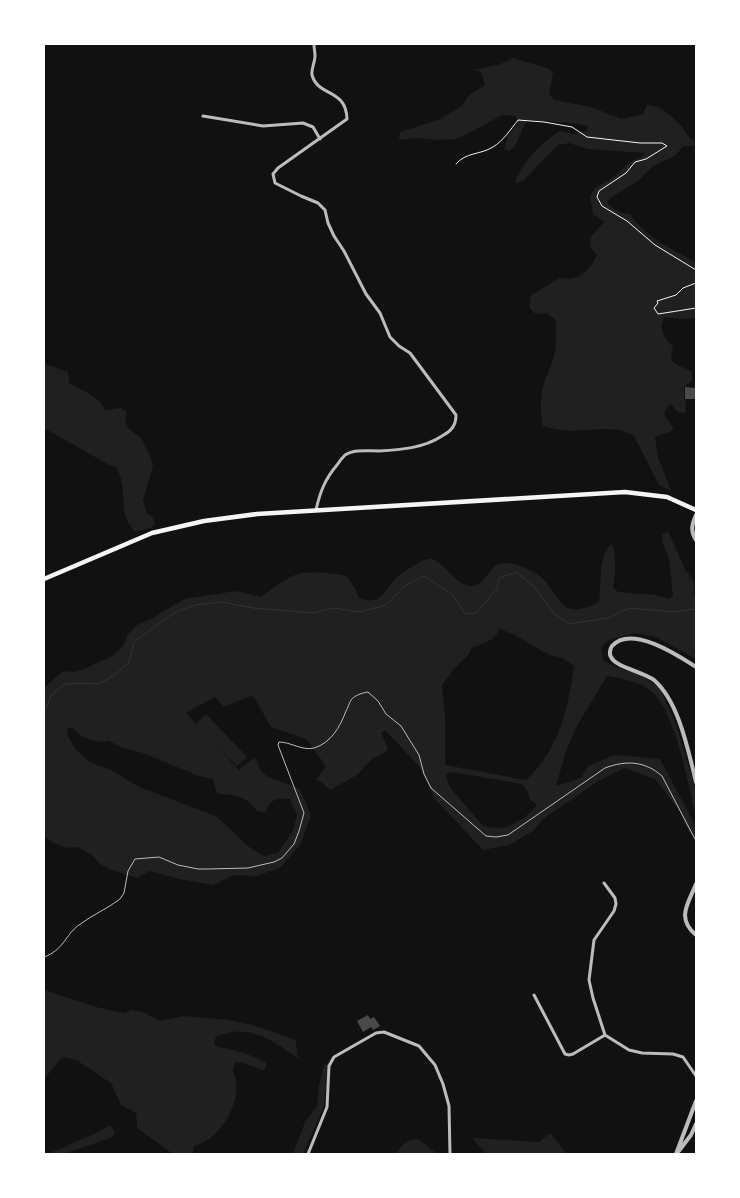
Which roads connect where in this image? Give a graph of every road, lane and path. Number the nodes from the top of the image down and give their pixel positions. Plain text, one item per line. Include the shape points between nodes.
1 (314, 44) edge
2 (203, 116) dead end
3 (320, 139) junction
4 (456, 164) dead end
5 (696, 270) edge
6 (696, 283) edge
7 (696, 308) edge
8 (316, 510) junction
9 (696, 510) edge
10 (696, 516) edge
11 (696, 540) edge
12 (44, 579) edge
13 (696, 667) edge
14 (696, 782) edge
15 (696, 841) edge
16 (604, 884) dead end
17 (696, 884) edge
18 (696, 935) edge
19 (44, 957) edge
20 (534, 995) dead end
21 (606, 1034) junction
22 (696, 1076) edge
23 (696, 1101) edge
24 (696, 1124) edge
25 (308, 1154) edge
26 (450, 1154) edge
27 (676, 1154) edge

1 - 3 street via 311,73 316,83 342,101 348,119
2 - 3 street via 262,126 303,123 313,127
3 - 8 street via 278,168 273,174 275,184 318,203 325,210 334,236 380,313 390,337 410,353 456,415 456,423 449,432 422,446 345,455 320,491
4 - 5 path via 462,157 494,146 518,120 572,127 587,136 662,143 667,146 635,162 597,196 602,206
6 - 7 path via 676,295 657,301 654,308 658,314
8 - 9 main road via 625,492 668,497
8 - 12 main road via 204,521 152,533
10 - 11 street via 692,526
13 - 14 street via 666,648 640,640 619,642 610,652 616,663 653,679 667,694 677,716
15 - 19 lane via 662,776 643,764 616,764 605,768 508,835 486,836 431,788 419,755 401,726 368,692 350,700 340,727 318,746 312,749 279,742 304,813 294,844 282,858 248,868 207,869 178,865 159,857 135,860 128,871 120,899 77,926 58,949
16 - 21 street via 616,904 594,940 590,980
17 - 18 street via 685,915 686,924
20 - 21 street via 565,1054 573,1054
21 - 22 street via 629,1050 683,1057
23 - 27 street
24 - 27 street
25 - 26 street via 327,1108 329,1066 334,1057 384,1032 419,1046 435,1065 449,1106

